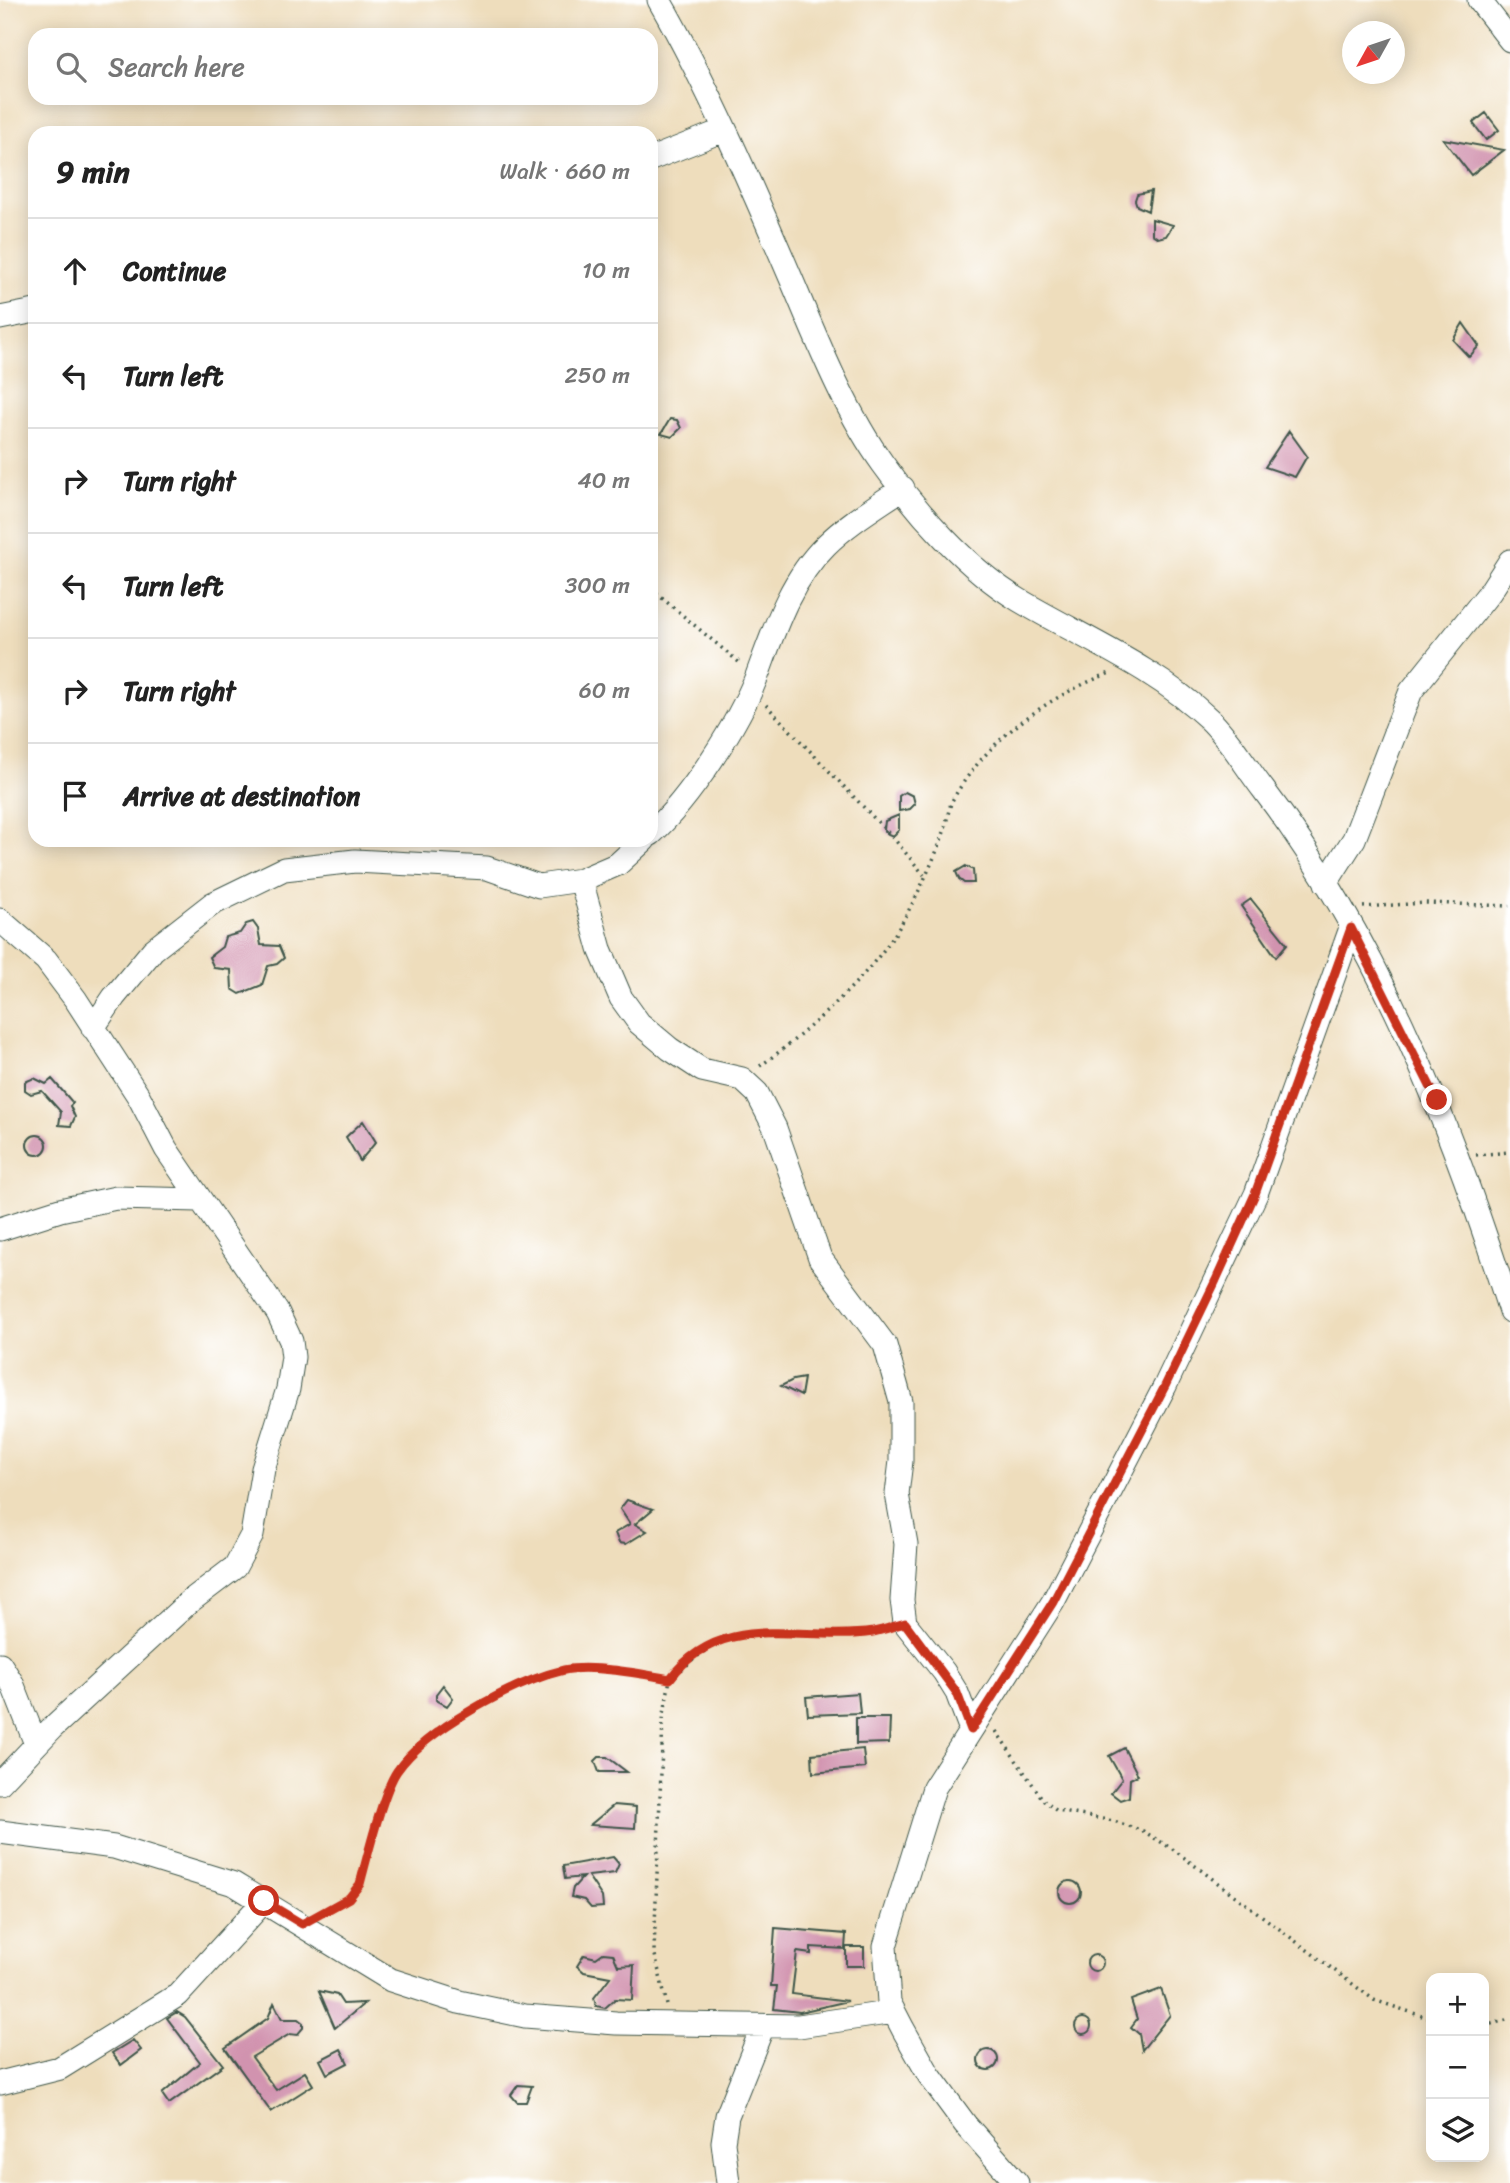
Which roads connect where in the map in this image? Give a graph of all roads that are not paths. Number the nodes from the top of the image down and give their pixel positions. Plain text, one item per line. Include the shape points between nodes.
1 (659, 0) edge
2 (1479, 0) edge
3 (1510, 40) edge
4 (724, 130) junction
5 (658, 156) edge
6 (28, 312) edge
7 (0, 318) edge
8 (903, 488) junction
9 (1510, 561) edge
10 (658, 825) edge
11 (637, 847) edge
12 (581, 880) junction
13 (1326, 883) junction
14 (1345, 918) junction
15 (0, 920) edge
16 (93, 1028) junction
17 (199, 1200) junction
18 (0, 1228) edge
19 (1510, 1311) edge
20 (0, 1664) edge
21 (977, 1721) junction
22 (36, 1744) junction
23 (0, 1783) edge
24 (0, 1832) edge
25 (264, 1901) junction
26 (894, 2012) junction
27 (763, 2026) junction
28 (0, 2084) edge
29 (728, 2183) edge
30 (1017, 2183) edge

1 - 4 street
2 - 3 street
4 - 5 street
4 - 8 street via 830,369 881,462
6 - 7 street
8 - 10 street via 824,546 770,634 753,683 713,758
8 - 13 street via 946,541 1015,598 1135,664 1211,721 1301,839
9 - 13 street via 1411,691 1354,839
11 - 12 street via 618,864
12 - 16 street via 539,886 487,868 355,861 284,869 212,904 153,950
12 - 21 street via 600,949 621,998 639,1023 702,1070 742,1079 766,1109 820,1258 885,1345 901,1402 897,1494 906,1544 905,1623
13 - 14 street
14 - 19 street via 1437,1100
14 - 21 street via 1255,1194 1222,1268 1053,1602
15 - 16 street via 46,960
16 - 17 street
17 - 18 street via 116,1198
17 - 22 street via 278,1313 291,1341 288,1389 263,1469 252,1535 235,1567 189,1602
20 - 22 street
21 - 26 street via 934,1788 885,1946 889,2002
22 - 23 street
24 - 25 street via 114,1847 234,1884
25 - 27 street via 391,1980 460,2003 525,2017
25 - 28 street via 178,1995 60,2068
26 - 27 street via 799,2026
26 - 30 street via 929,2075
27 - 29 street via 727,2116 723,2142

